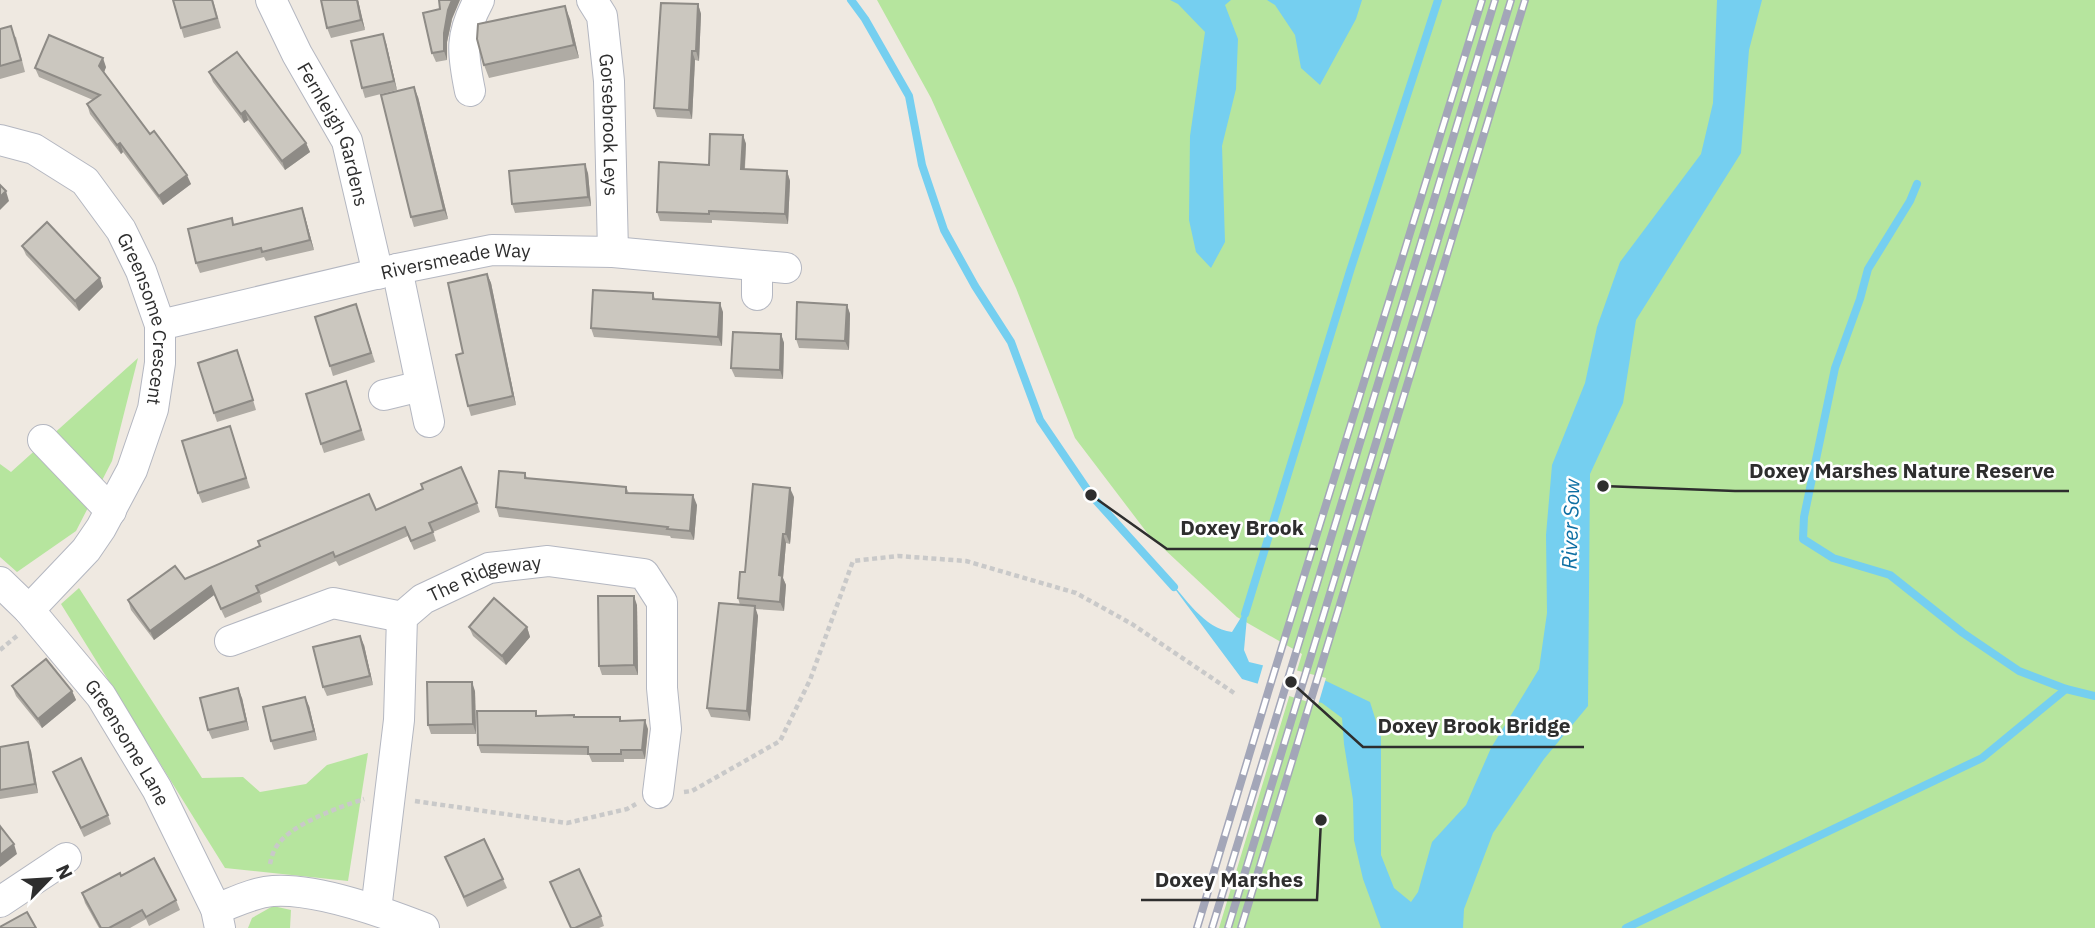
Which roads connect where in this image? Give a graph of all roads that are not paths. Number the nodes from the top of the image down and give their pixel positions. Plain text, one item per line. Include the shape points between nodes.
1 (271, 0) edge
2 (479, 0) edge
3 (592, 0) edge
4 (471, 91) dead end
5 (0, 140) edge
6 (613, 252) junction
7 (388, 271) junction
8 (767, 276) dead end
9 (160, 325) junction
10 (421, 386) junction
11 (384, 395) dead end
12 (429, 422) dead end
13 (43, 440) dead end
14 (111, 511) junction
15 (0, 582) edge
16 (30, 610) junction
17 (402, 617) junction
18 (230, 641) dead end
19 (658, 793) road end
20 (66, 858) dead end
21 (0, 902) edge
22 (376, 909) junction
23 (218, 919) edge
24 (424, 928) edge

1 - 7 street, Fernleigh Gardens via 347,141
2 - 4 street via 464,37
3 - 6 street, Gorsebrook Leys via 602,16 609,81
5 - 9 street, Greensome Crescent via 34,149 85,181 121,230
6 - 7 street, Riversmeade Way via 492,250
6 - 8 street, Riversmeade Way
7 - 9 street, Riversmeade Way
7 - 10 street, Fernleigh Gardens
9 - 14 street, Greensome Crescent via 153,410 132,470
10 - 11 street
10 - 12 street, Fernleigh Gardens
13 - 14 street
14 - 16 street, Greensome Crescent via 86,550
15 - 16 street, Greensome Lane
16 - 23 street, Greensome Lane via 101,696 157,789
17 - 18 street via 333,603
17 - 19 street, The Ridgeway via 423,598 489,568 548,561 644,574 662,602 666,729
17 - 22 street via 399,720
20 - 21 street
22 - 23 street via 299,892 270,891
22 - 24 street

